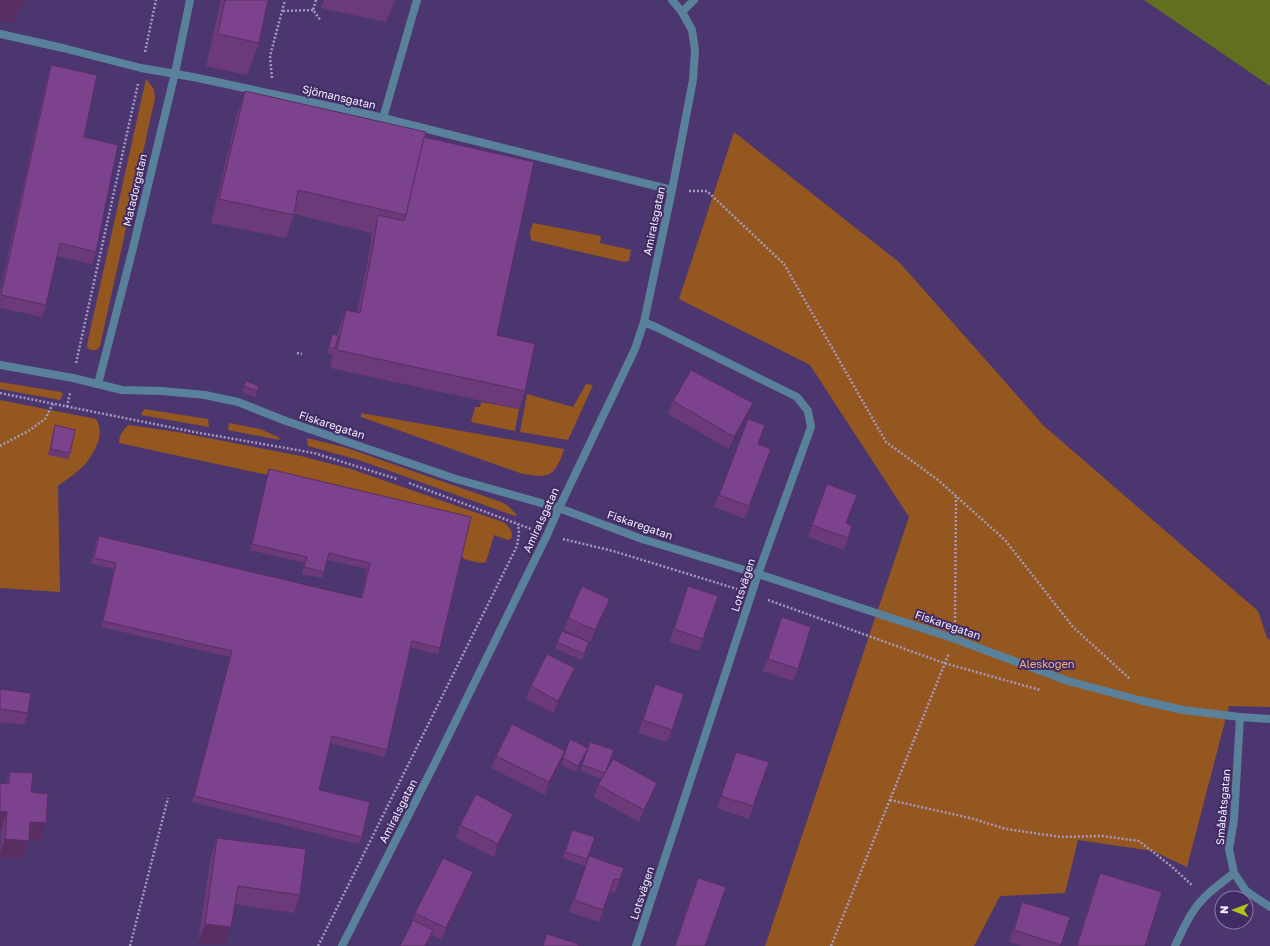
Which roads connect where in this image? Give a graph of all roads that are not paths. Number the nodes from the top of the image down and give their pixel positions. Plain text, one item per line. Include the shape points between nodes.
1 (190, 0) edge
2 (417, 0) edge
3 (672, 0) edge
4 (694, 0) edge
5 (682, 12) junction
6 (0, 34) edge
7 (175, 73) junction
8 (383, 118) junction
9 (672, 190) junction
10 (644, 322) junction
11 (0, 365) edge
12 (98, 384) junction
13 (559, 508) junction
14 (758, 574) junction
15 (1240, 717) junction
16 (1270, 719) edge
17 (1234, 873) junction
18 (1270, 906) edge
19 (342, 946) edge
20 (636, 946) edge
21 (1175, 946) edge

1 - 7 street, Matadorgatan
2 - 8 street
3 - 5 street, Amiralsgatan
4 - 5 street
5 - 9 street, Amiralsgatan via 692,30 695,50 693,80
6 - 7 street, Sjömansgatan via 141,68
7 - 8 street, Sjömansgatan
7 - 12 street, Matadorgatan
8 - 9 street, Sjömansgatan
9 - 10 street, Amiralsgatan
10 - 13 street, Amiralsgatan via 635,349
10 - 14 street, Lotsvägen via 798,397 808,411 811,426
11 - 12 street, Fiskaregatan
12 - 13 street, Fiskaregatan via 122,390 204,395 238,402 286,421 456,478
13 - 14 street, Fiskaregatan via 642,539
13 - 19 street, Amiralsgatan via 435,763
14 - 15 street, Fiskaregatan via 955,639 1068,680 1183,710
14 - 20 street, Lotsvägen
15 - 16 street, Fiskaregatan
15 - 17 street, Småbåtsgatan via 1230,848
17 - 18 street, Småbåtsgatan via 1246,891
17 - 21 street via 1194,909

